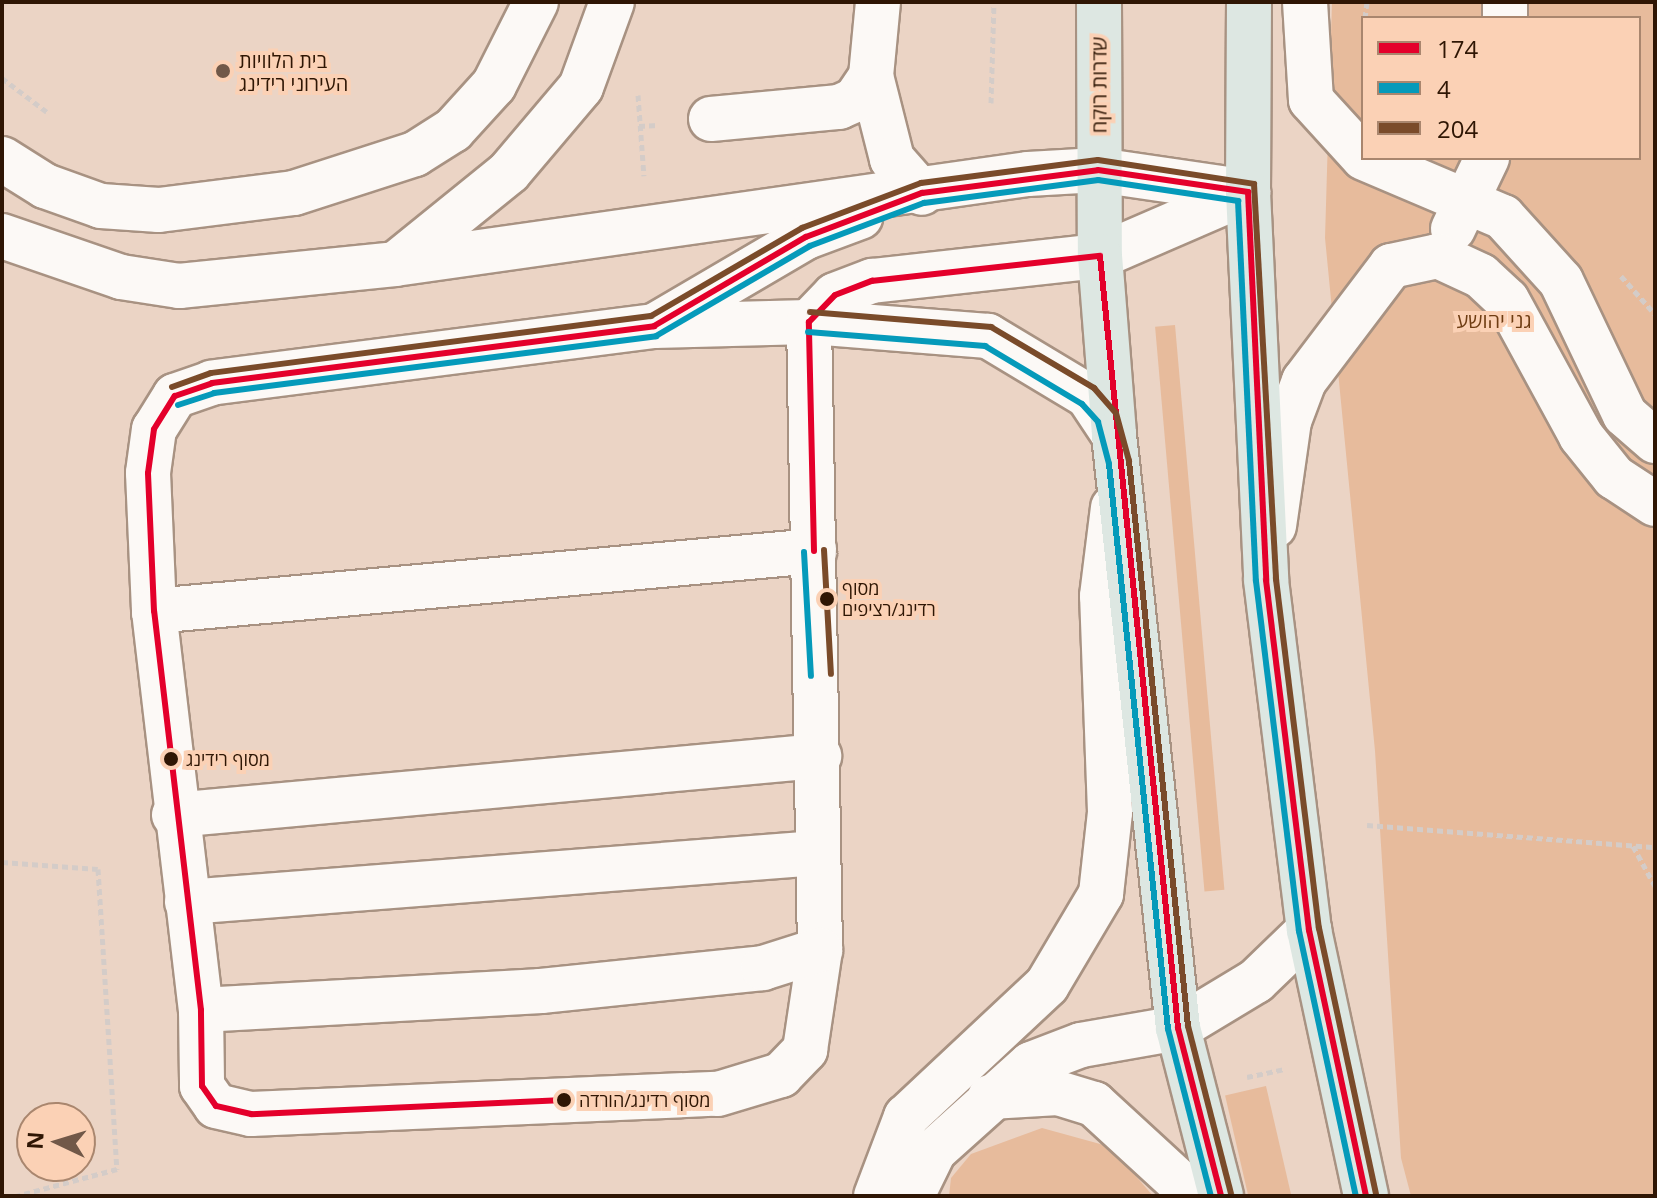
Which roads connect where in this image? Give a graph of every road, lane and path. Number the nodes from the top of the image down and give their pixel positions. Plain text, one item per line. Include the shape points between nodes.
1 (536, 2) edge
2 (612, 2) edge
3 (878, 2) edge
4 (994, 2) edge
5 (1099, 2) edge
6 (1249, 2) edge
7 (1305, 2) edge
8 (871, 76) junction
9 (2, 78) edge
10 (637, 80) dead end
11 (991, 103) dead end
12 (47, 112) dead end
13 (711, 119) dead end
14 (1361, 155) edge
15 (2, 159) edge
16 (1369, 160) edge
17 (1486, 160) edge
18 (1098, 170) junction
19 (1248, 192) junction
20 (922, 193) junction
21 (1468, 203) junction
22 (648, 225) junction
23 (2, 236) edge
24 (1100, 256) junction
25 (1438, 256) junction
26 (395, 264) junction
27 (809, 322) junction
28 (654, 326) junction
29 (1655, 441) edge
30 (1116, 448) junction
31 (1655, 504) edge
32 (814, 551) junction
33 (1266, 580) junction
34 (154, 611) junction
35 (819, 756) junction
36 (174, 815) junction
37 (1367, 825) dead end
38 (1633, 846) junction
39 (1655, 847) edge
40 (817, 853) junction
41 (2, 862) edge
42 (1655, 886) edge
43 (187, 902) junction
44 (1309, 930) junction
45 (820, 950) junction
46 (201, 1010) junction
47 (1178, 1028) junction
48 (990, 1097) junction
49 (16, 1196) edge
50 (876, 1196) edge
51 (912, 1196) edge
52 (1194, 1196) edge
53 (1221, 1196) edge
54 (1366, 1196) edge

1 - 15 lane via 494,85 453,130 415,154 294,193 159,210 101,206 45,186
2 - 26 lane via 581,87 509,172
3 - 8 lane
4 - 11 path
5 - 18 main road, שדרות רוקח
6 - 19 main road
7 - 14 lane via 1311,100
8 - 13 lane via 855,100 839,107
8 - 20 lane via 892,159
9 - 12 path
10 - 22 path
16 - 21 lane
17 - 21 lane
18 - 19 lane
18 - 20 lane
18 - 24 main road, שדרות רוקח
19 - 24 lane
19 - 33 main road
20 - 22 lane
20 - 28 lane via 806,237
21 - 25 lane
21 - 29 lane via 1503,217 1561,281 1625,415
22 - 26 lane
23 - 26 lane via 121,277 179,286
24 - 27 lane via 872,281 835,295
24 - 30 main road, שדרות רוקח
25 - 31 lane via 1481,276 1507,300 1581,436 1614,477
25 - 33 lane via 1391,266 1304,381 1289,421
27 - 28 lane
27 - 30 lane via 988,336 1088,396
27 - 32 lane
28 - 34 lane via 212,383 175,396 154,429 148,473
30 - 47 main road, שדרות רוקח
30 - 50 lane via 1102,596 1110,812 1101,894 1047,985 906,1117
32 - 34 lane
32 - 35 lane
33 - 44 main road
34 - 36 lane
35 - 36 lane
35 - 40 lane
36 - 43 lane
37 - 38 path
38 - 39 path
38 - 42 path
40 - 43 lane
40 - 45 lane
41 - 49 path via 98,869 117,1169
43 - 46 lane
44 - 47 lane via 1256,981
44 - 54 main road
45 - 46 lane via 763,968 556,989
45 - 46 lane via 805,1050 781,1075 718,1094 251,1114 216,1106 202,1086
47 - 48 lane via 1081,1045 1031,1064
47 - 53 main road, שדרות רוקח
48 - 51 lane via 934,1151
48 - 52 lane via 1058,1093 1094,1104

